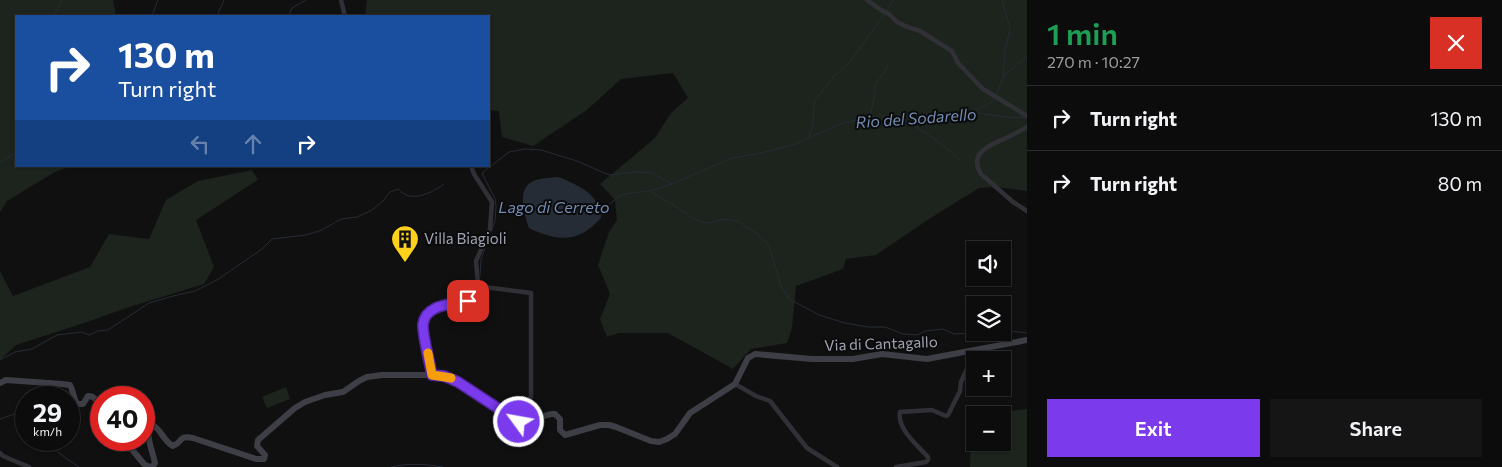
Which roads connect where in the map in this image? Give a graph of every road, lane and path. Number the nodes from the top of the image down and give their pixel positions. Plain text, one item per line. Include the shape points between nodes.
1 (341, 0) edge
2 (867, 0) edge
3 (345, 15) edge
4 (1027, 116) edge
5 (1027, 127) edge
6 (471, 167) edge
7 (1027, 211) edge
8 (478, 285) junction
9 (1027, 340) edge
10 (975, 351) joint
11 (966, 371) edge
12 (432, 375) junction
13 (0, 383) edge
14 (735, 384) junction
15 (90, 396) edge
16 (513, 418) junction
17 (155, 426) edge
18 (133, 451) edge
19 (152, 451) edge
20 (0, 453) edge
21 (29, 467) edge
22 (837, 467) edge
23 (896, 467) edge

1 - 3 street
2 - 4 street via 897,22 920,31 952,52 983,89
5 - 7 street via 986,147 977,163 981,174
6 - 8 street via 492,202 490,229 476,262
8 - 12 street via 476,294 468,301 432,309 425,317 422,326
8 - 16 street via 531,293 531,398
9 - 10 street, Via di Cantagallo
10 - 14 street, Via di Cantagallo via 928,359 888,354 853,359 755,354 748,358
11 - 23 street via 948,415 932,410 900,412 904,431 928,460
12 - 16 street via 458,382
12 - 17 street via 375,376 359,381 343,392 305,402 258,440 257,446 265,454 261,460 184,436 173,446
13 - 15 street via 6,380 70,386 77,404 83,404
14 - 16 street via 690,413 675,434 659,442 609,426 564,435 555,414 531,422 519,422
14 - 22 street via 770,401 807,448
18 - 19 street via 149,467 155,463
20 - 21 street

